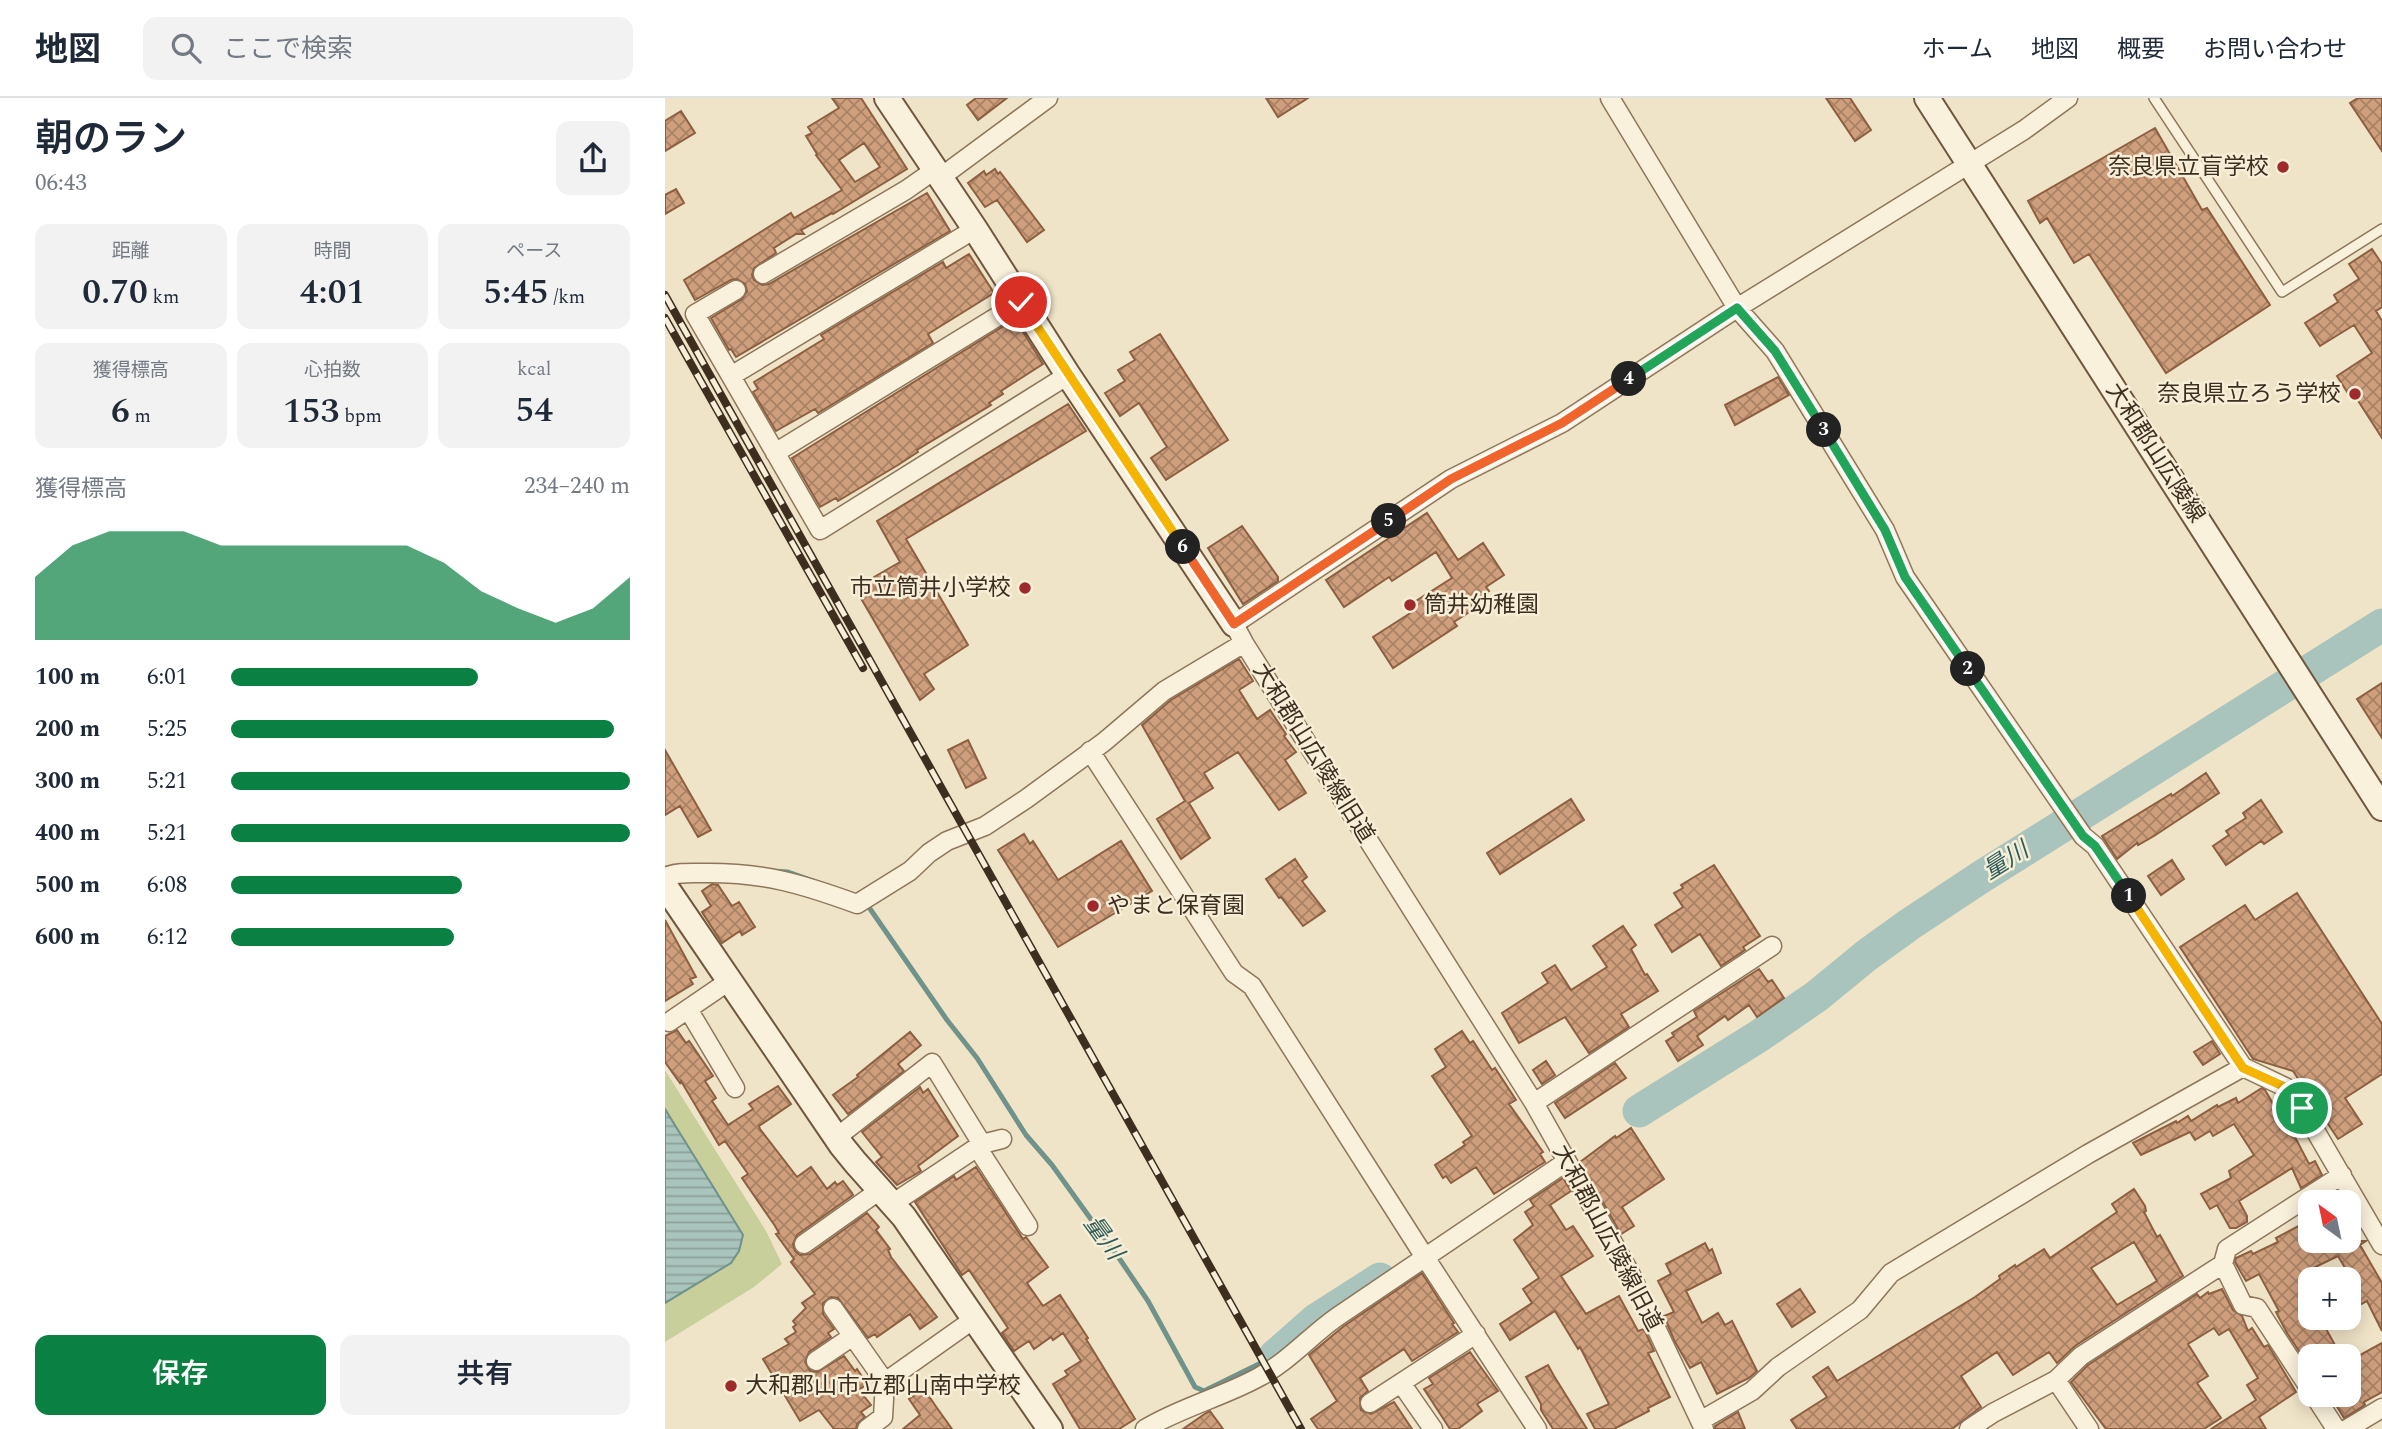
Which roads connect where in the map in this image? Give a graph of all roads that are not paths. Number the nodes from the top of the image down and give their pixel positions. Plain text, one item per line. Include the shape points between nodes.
1 (887, 98) edge
2 (1048, 98) edge
3 (1610, 98) edge
4 (1927, 98) edge
5 (2068, 98) edge
6 (2154, 98) edge
7 (1969, 164) junction
8 (938, 173) junction
9 (975, 229) junction
10 (2382, 229) edge
11 (763, 274) dead end
12 (736, 290) dead end
13 (1021, 302) junction
14 (1737, 308) junction
15 (1067, 375) junction
16 (731, 376) junction
17 (775, 453) junction
18 (1239, 634) junction
19 (1090, 751) junction
20 (2382, 808) edge
21 (665, 877) edge
22 (665, 886) edge
23 (1772, 946) dead end
24 (729, 981) junction
25 (688, 1009) junction
26 (669, 1022) dead end
27 (2243, 1068) junction
28 (736, 1088) dead end
29 (1534, 1103) junction
30 (837, 1137) junction
31 (1002, 1139) dead end
32 (979, 1146) junction
33 (1566, 1162) junction
34 (2342, 1175) junction
35 (886, 1197) junction
36 (1028, 1226) dead end
37 (804, 1244) dead end
38 (2382, 1245) edge
39 (1423, 1254) junction
40 (2223, 1264) junction
41 (833, 1308) dead end
42 (974, 1319) junction
43 (1476, 1334) junction
44 (853, 1336) junction
45 (816, 1362) dead end
46 (2298, 1371) edge
47 (2056, 1380) junction
48 (885, 1381) junction
49 (1401, 1383) junction
50 (1370, 1403) dead end
51 (2321, 1407) edge
52 (2382, 1408) edge
53 (1702, 1425) edge
54 (1158, 1426) edge
55 (867, 1429) edge
56 (1050, 1429) edge
57 (1433, 1429) edge
58 (1538, 1429) edge
59 (1969, 1429) edge
60 (2089, 1429) edge
61 (2336, 1429) edge
62 (2347, 1429) edge

1 - 8 street, 大和郡山広陵線旧道
2 - 8 street
3 - 14 street
4 - 7 street, 大和郡山広陵線
5 - 7 street
6 - 10 lane via 2282,292
7 - 14 street
7 - 20 street, 大和郡山広陵線
8 - 9 street, 大和郡山広陵線旧道
8 - 11 street
9 - 13 street, 大和郡山広陵線旧道
9 - 16 street
12 - 16 street via 695,314
13 - 15 street, 大和郡山広陵線旧道
13 - 17 street
14 - 18 street via 1562,423 1451,479
14 - 27 street via 1775,351 1885,530 1905,577 2083,836 2095,846
15 - 17 street via 820,530
15 - 18 street, 大和郡山広陵線旧道
16 - 17 street
18 - 19 street
18 - 29 street, 大和郡山広陵線旧道
19 - 21 street via 1027,799 985,826 947,841 857,904 780,878 723,872
19 - 39 street via 1234,973 1252,986
22 - 24 street
23 - 29 street
24 - 25 street
24 - 30 street
25 - 26 street
25 - 28 street
27 - 34 street via 2285,1087
27 - 53 street via 2088,1154 1891,1273 1860,1310
29 - 33 street, 大和郡山広陵線旧道
30 - 32 street via 932,1063
30 - 35 street
31 - 32 street
32 - 35 street
32 - 36 street
33 - 39 street
33 - 53 street, 大和郡山広陵線旧道 via 1630,1273
34 - 38 street
34 - 40 street via 2228,1249
35 - 37 street
35 - 42 street
39 - 43 street
39 - 54 street via 1319,1329 1286,1361
40 - 46 street via 2243,1305 2257,1308
40 - 47 street via 2081,1356
41 - 44 street
42 - 48 street
42 - 56 street
43 - 49 street
43 - 58 street
44 - 45 street
44 - 48 street
47 - 59 street
47 - 60 street
48 - 55 street via 883,1417
49 - 50 street
49 - 57 street
51 - 61 street
52 - 62 street

